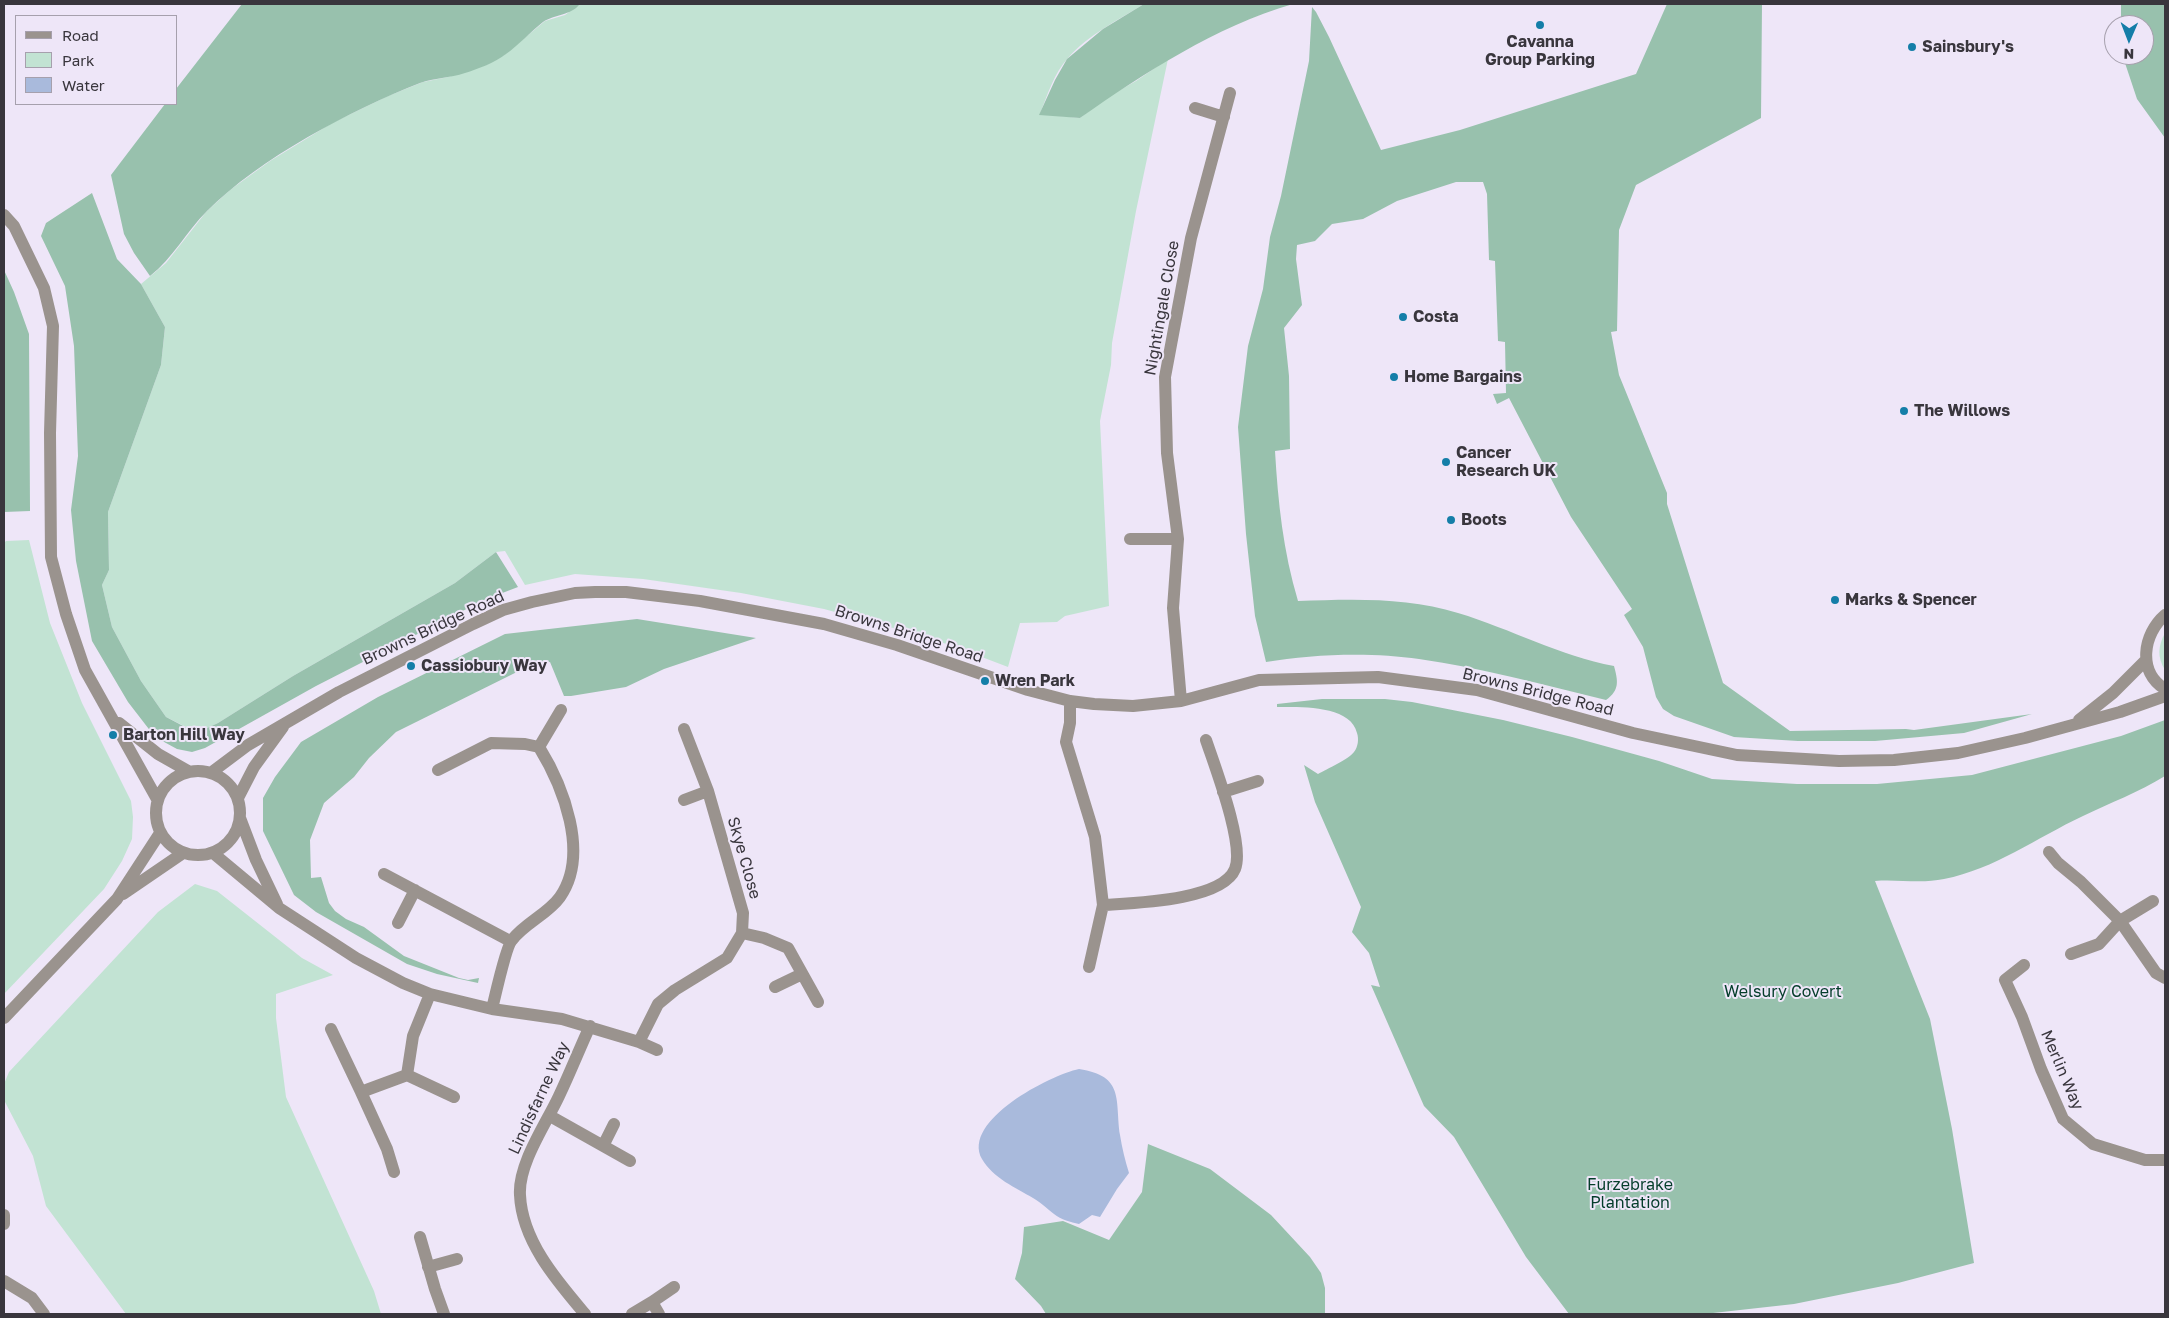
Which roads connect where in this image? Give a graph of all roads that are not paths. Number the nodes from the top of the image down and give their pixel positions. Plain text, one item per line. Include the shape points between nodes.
1 (1230, 93) dead end
2 (1194, 108) dead end
3 (1224, 116) junction
4 (4, 215) edge
5 (1130, 538) dead end
6 (1178, 539) junction
7 (2165, 615) edge
8 (2146, 660) junction
9 (2165, 689) edge
10 (2165, 696) edge
11 (1070, 701) junction
12 (1181, 701) junction
13 (561, 710) dead end
14 (113, 718) junction
15 (286, 723) junction
16 (2074, 724) junction
17 (684, 729) dead end
18 (1206, 740) dead end
19 (538, 747) junction
20 (438, 770) dead end
21 (188, 771) junction
22 (212, 772) junction
23 (1258, 781) dead end
24 (708, 791) junction
25 (1223, 792) junction
26 (238, 798) junction
27 (157, 800) junction
28 (684, 800) dead end
29 (240, 818) junction
30 (160, 833) junction
31 (2050, 852) dead end
32 (183, 853) junction
33 (213, 853) junction
34 (384, 874) dead end
35 (415, 890) junction
36 (117, 899) junction
37 (2153, 901) dead end
38 (1103, 904) junction
39 (280, 908) junction
40 (2120, 921) junction
41 (398, 923) dead end
42 (742, 934) junction
43 (510, 941) junction
44 (2070, 954) dead end
45 (2024, 966) dead end
46 (1089, 967) dead end
47 (802, 974) junction
48 (2165, 978) edge
49 (775, 987) dead end
50 (430, 994) junction
51 (818, 1002) dead end
52 (492, 1009) junction
53 (4, 1018) edge
54 (590, 1026) junction
55 (330, 1029) dead end
56 (639, 1042) junction
57 (657, 1050) dead end
58 (407, 1074) junction
59 (361, 1092) junction
60 (454, 1097) dead end
61 (550, 1116) junction
62 (614, 1124) dead end
63 (603, 1146) junction
64 (2165, 1160) edge
65 (630, 1161) dead end
66 (394, 1172) dead end
67 (4, 1215) edge
68 (4, 1224) edge
69 (420, 1237) dead end
70 (457, 1259) dead end
71 (428, 1267) junction
72 (4, 1281) edge
73 (674, 1287) dead end
74 (652, 1302) junction
75 (44, 1314) edge
76 (444, 1314) edge
77 (585, 1314) edge
78 (632, 1314) edge
79 (659, 1314) edge

1 - 3 street, Nightingale Close
2 - 3 street
3 - 6 street, Nightingale Close via 1191,238 1165,378 1167,453
4 - 14 street via 14,226 44,288 53,326 51,557 85,670
5 - 6 street
6 - 12 street, Nightingale Close via 1173,608
7 - 8 street via 2150,633
8 - 9 street via 2152,676
8 - 16 street, Browns Bridge Road
10 - 16 street, Browns Bridge Road
11 - 12 street, Browns Bridge Road via 1133,706
11 - 15 street, Browns Bridge Road via 824,624 700,601 595,592 554,596 504,610 339,692
11 - 38 street via 1066,742 1095,837
12 - 16 street, Browns Bridge Road via 1258,680 1378,677 1477,690 1633,733 1737,754 1839,761 1894,760 1958,753
13 - 19 street
14 - 21 street via 158,754
14 - 27 street
15 - 22 street, Browns Bridge Road via 248,745
15 - 26 street, Browns Bridge Road via 254,768
17 - 24 street, Skye Close
18 - 25 street
19 - 20 street via 491,743
19 - 43 street via 561,789 574,845 569,880 560,898
21 - 22 street
21 - 27 street via 171,780
22 - 26 street via 230,784
23 - 25 street
24 - 28 street
24 - 42 street, Skye Close via 742,913
25 - 38 street via 1238,854 1235,871 1220,885 1160,901
26 - 29 street
27 - 30 street via 155,810
29 - 33 street via 232,839
29 - 39 street
30 - 32 street via 170,846
30 - 36 street
31 - 40 street
32 - 33 street
32 - 36 street
33 - 39 street
34 - 35 street
35 - 41 street
35 - 43 street
36 - 53 street
37 - 40 street
38 - 46 street
39 - 50 street via 356,958
40 - 44 street via 2099,944
40 - 48 street via 2156,973
42 - 47 street via 764,938 788,948
42 - 56 street via 727,958 658,1004
43 - 52 street
45 - 64 street, Merlin Way via 2005,980 2063,1119 2093,1144 2145,1160
47 - 49 street
47 - 51 street
50 - 52 street
50 - 58 street via 413,1036
52 - 54 street
54 - 56 street
54 - 61 street, Lindisfarne Way
55 - 59 street
56 - 57 street
58 - 59 street
58 - 60 street
59 - 66 street
61 - 63 street
61 - 77 street, Lindisfarne Way via 526,1162 520,1194 523,1218 542,1257
62 - 63 street
63 - 65 street
67 - 68 street
69 - 71 street
70 - 71 street
71 - 76 street
72 - 75 street via 32,1298
73 - 74 street
74 - 78 street
74 - 79 street

